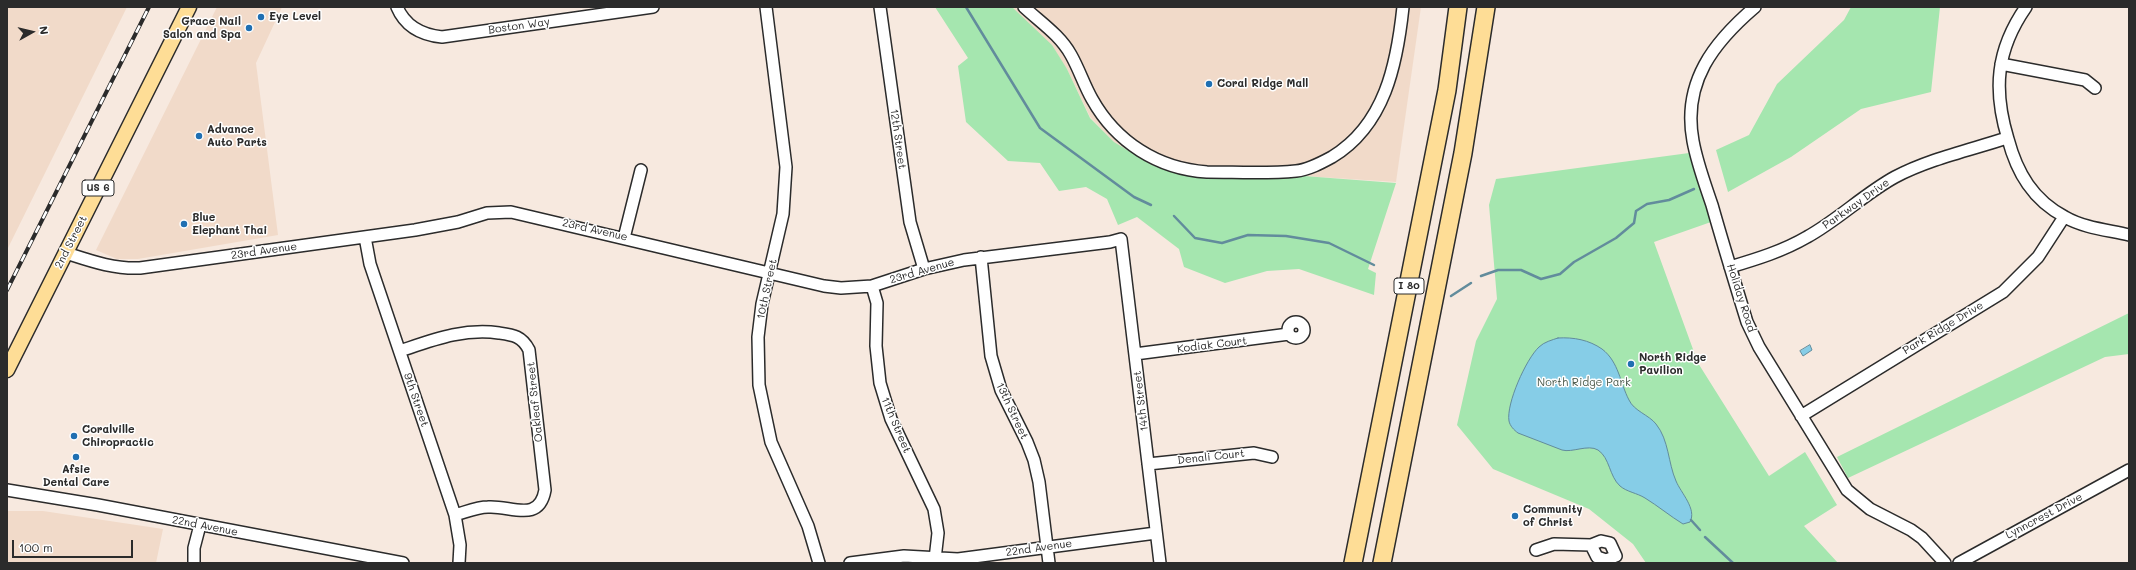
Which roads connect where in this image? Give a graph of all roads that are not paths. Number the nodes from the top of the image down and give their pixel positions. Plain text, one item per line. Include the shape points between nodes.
1 (189, 7) edge
2 (397, 7) edge
3 (653, 7) edge
4 (766, 7) edge
5 (880, 7) edge
6 (1024, 7) edge
7 (1404, 7) edge
8 (1458, 7) edge
9 (1486, 7) edge
10 (1755, 7) edge
11 (2026, 7) edge
12 (2001, 64) junction
13 (2095, 88) dead end
14 (2007, 138) junction
15 (641, 170) dead end
16 (2064, 217) junction
17 (2129, 234) edge
18 (365, 237) junction
19 (624, 238) junction
20 (1121, 239) joint
21 (66, 252) junction
22 (981, 257) junction
23 (1730, 267) junction
24 (924, 270) junction
25 (770, 273) junction
26 (872, 286) junction
27 (1289, 334) dead end
28 (400, 352) junction
29 (1135, 354) junction
30 (7, 370) edge
31 (1801, 416) junction
32 (1272, 457) dead end
33 (1148, 464) junction
34 (2129, 470) edge
35 (7, 490) edge
36 (455, 515) junction
37 (200, 525) junction
38 (1156, 533) junction
39 (1591, 545) junction
40 (1047, 547) junction
41 (1536, 550) dead end
42 (936, 559) junction
43 (1619, 560) edge
44 (194, 563) edge
45 (403, 563) edge
46 (459, 563) edge
47 (819, 563) edge
48 (850, 563) edge
49 (1048, 563) edge
50 (1160, 563) edge
51 (1353, 563) edge
52 (1382, 563) edge
53 (1945, 563) edge
54 (1959, 563) edge

1 - 21 main road, 2nd Street / US 6
2 - 3 street, Boston Way via 404,20 414,28 422,33 442,37
4 - 25 street, 10th Street via 786,167 783,214
5 - 24 street, 12th Street via 910,222
6 - 7 street via 1051,30 1071,54 1100,114 1119,136 1141,153 1194,172 1296,171 1327,160 1350,145 1373,117 1388,88 1395,64
8 - 51 highway, I 80 via 1444,105
9 - 52 highway, I 80 via 1463,153
10 - 23 street, Holiday Road via 1728,30 1710,54 1700,76 1692,105 1692,134 1697,159
11 - 12 street via 2010,34
12 - 13 street via 2085,80
12 - 14 street via 1998,99
14 - 16 street via 2022,178 2032,192
14 - 23 street, Parkway Drive via 1896,176 1803,240 1775,253
15 - 19 street
16 - 17 street via 2087,226
16 - 31 street, Park Ridge Drive via 2038,257 2002,292
18 - 19 street, 23rd Avenue via 437,226 498,212 520,213
18 - 21 street, 23rd Avenue via 128,268 104,265
18 - 28 street, 9th Street via 370,264
19 - 25 street, 23rd Avenue
20 - 22 street, 23rd Avenue
20 - 29 street, 14th Street
21 - 30 main road, 2nd Street / US 6
22 - 24 street, 23rd Avenue
22 - 40 street, 13th Street via 991,356 1001,390 1034,460
23 - 31 street, Holiday Road via 1751,332
24 - 26 street, 23rd Avenue
25 - 26 street, 23rd Avenue via 824,286
25 - 47 street, 10th Street via 762,304 758,337 757,369 761,403 771,442 806,520
26 - 42 street, 11th Street via 876,304 876,346 880,383 892,419 934,508 938,533
27 - 29 street, Kodiak Court
28 - 36 street, 9th Street
28 - 36 street, Oakleaf Street via 452,334 477,331 514,335 525,343 529,350 544,496 536,507 530,510 490,506
29 - 33 street, 14th Street
31 - 53 street, Holiday Road via 1847,490 1870,509 1922,538
32 - 33 street, Denali Court via 1254,453
33 - 38 street, 14th Street
34 - 54 street, Lynncrest Drive
35 - 37 street, 22nd Avenue
36 - 46 street, 9th Street via 460,545
37 - 44 street via 194,548
37 - 45 street, 22nd Avenue
38 - 40 street, 22nd Avenue
38 - 50 street, 14th Street
39 - 41 street via 1554,544
39 - 43 street via 1599,559
39 - 43 street via 1607,541 1612,545
40 - 42 street, 22nd Avenue via 958,559
40 - 49 street, 13th Street
42 - 48 street, 22nd Avenue via 890,557

